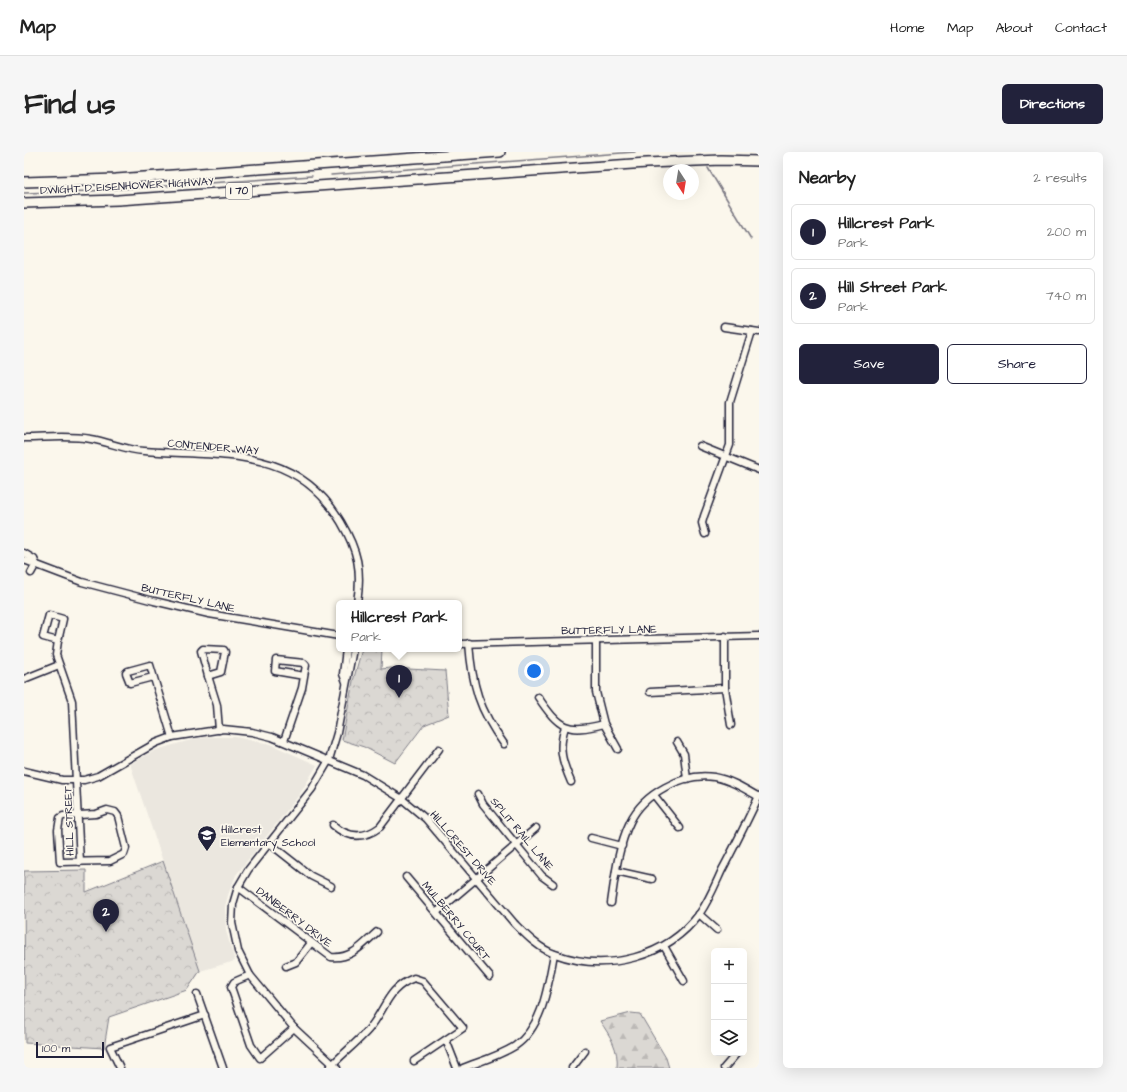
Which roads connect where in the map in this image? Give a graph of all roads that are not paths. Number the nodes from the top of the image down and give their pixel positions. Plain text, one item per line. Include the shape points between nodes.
1 (500, 152) edge
2 (759, 161) edge
3 (24, 182) edge
4 (24, 203) edge
5 (724, 327) dead end
6 (752, 331) junction
7 (759, 332) edge
8 (24, 438) edge
9 (700, 446) dead end
10 (726, 457) junction
11 (759, 470) edge
12 (705, 534) dead end
13 (24, 553) edge
14 (24, 560) edge
15 (34, 564) junction
16 (357, 600) edge
17 (336, 635) edge
18 (725, 636) junction
19 (759, 636) edge
20 (596, 640) junction
21 (58, 641) junction
22 (469, 643) junction
23 (462, 644) edge
24 (346, 652) edge
25 (353, 652) edge
26 (59, 665) junction
27 (208, 676) junction
28 (304, 676) junction
29 (153, 677) dead end
30 (24, 679) edge
31 (346, 682) junction
32 (725, 688) junction
33 (650, 692) dead end
34 (538, 697) dead end
35 (604, 724) junction
36 (730, 725) dead end
37 (565, 727) junction
38 (219, 730) junction
39 (172, 737) junction
40 (284, 741) junction
41 (677, 742) dead end
42 (504, 744) dead end
43 (439, 749) dead end
44 (618, 749) dead end
45 (329, 760) junction
46 (24, 771) edge
47 (687, 779) junction
48 (77, 780) junction
49 (571, 782) dead end
50 (478, 794) dead end
51 (654, 795) junction
52 (759, 797) edge
53 (402, 799) junction
54 (78, 815) junction
55 (333, 825) dead end
56 (536, 828) dead end
57 (680, 828) dead end
58 (591, 838) dead end
59 (270, 843) junction
60 (517, 844) junction
61 (622, 846) junction
62 (80, 862) junction
63 (616, 871) junction
64 (406, 877) dead end
65 (477, 878) junction
66 (652, 879) dead end
67 (553, 884) dead end
68 (331, 886) dead end
69 (238, 887) junction
70 (611, 903) dead end
71 (437, 912) junction
72 (699, 914) junction
73 (717, 930) dead end
74 (377, 932) dead end
75 (311, 943) junction
76 (664, 946) junction
77 (554, 954) junction
78 (286, 966) dead end
79 (250, 975) junction
80 (490, 977) dead end
81 (684, 981) dead end
82 (197, 994) dead end
83 (205, 1015) junction
84 (294, 1028) junction
85 (446, 1040) junction
86 (585, 1051) dead end
87 (734, 1056) edge
88 (414, 1061) dead end
89 (333, 1067) edge
90 (120, 1068) edge
91 (223, 1068) edge
92 (457, 1068) edge
93 (464, 1068) edge
94 (572, 1068) edge
95 (724, 1068) edge

1 - 3 highway, DWIGHT D EISENHOWER HIGHWAY / I 70 via 116,179
2 - 4 highway, DWIGHT D EISENHOWER HIGHWAY / I 70 via 647,163 118,200
5 - 6 street
6 - 7 street
6 - 10 street via 730,402 730,446
8 - 16 street, CONTENDER WAY via 81,438 142,451 248,458 292,472 323,497 351,539 359,564
9 - 10 street
10 - 11 street
10 - 12 street via 702,523
13 - 15 street, BUTTERFLY LANE via 34,558
14 - 15 street, BUTTERFLY LANE
15 - 17 street, BUTTERFLY LANE via 82,582 166,604 209,614
18 - 19 street, BUTTERFLY LANE
18 - 20 street, BUTTERFLY LANE
18 - 32 street
20 - 22 street, BUTTERFLY LANE
20 - 35 street via 596,692
21 - 21 street, HILL STREET via 43,637 49,615 63,619
21 - 26 street, HILL STREET via 56,655
22 - 23 street, BUTTERFLY LANE
22 - 42 street via 472,677 481,707
24 - 31 street via 343,674
25 - 31 street via 350,674
26 - 30 street
26 - 48 street, HILL STREET via 72,701
27 - 27 street via 222,671 226,654 224,650 201,651
27 - 38 street via 217,705
28 - 28 street via 304,662 276,660 275,671
28 - 40 street
29 - 39 street
31 - 45 street via 338,733
32 - 33 street
32 - 36 street
34 - 37 street
35 - 37 street via 584,730
35 - 44 street
37 - 49 street via 561,740 561,761
38 - 39 street, HILLCREST DRIVE
38 - 40 street, HILLCREST DRIVE via 252,732
39 - 48 street, HILLCREST DRIVE via 156,742 98,776
40 - 45 street, HILLCREST DRIVE
41 - 47 street via 684,754
43 - 53 street
45 - 53 street, HILLCREST DRIVE via 363,775
45 - 59 street via 312,789
46 - 48 street, HILLCREST DRIVE via 62,780
47 - 51 street via 666,786
47 - 52 street via 714,777 735,783
48 - 54 street, HILL STREET
50 - 60 street, SPLIT RAIL LANE via 483,804
51 - 57 street
51 - 61 street via 644,802 630,822
52 - 72 street, HILLCREST DRIVE
53 - 55 street via 380,827 367,835 349,835
53 - 65 street, HILLCREST DRIVE via 426,819
54 - 62 street, HILL STREET
54 - 62 street via 60,818 58,830 60,862
54 - 62 street via 108,810 115,812 126,848 124,854 115,859
56 - 60 street
58 - 61 street
59 - 68 street via 310,876
59 - 69 street
60 - 65 street
60 - 67 street, SPLIT RAIL LANE via 542,876
61 - 63 street
63 - 66 street
63 - 70 street
64 - 71 street, MULBERRY COURT
65 - 71 street
65 - 77 street, HILLCREST DRIVE via 528,937
69 - 75 street, DANBERRY DRIVE
69 - 79 street via 233,904 232,923 238,951
71 - 80 street, MULBERRY COURT
72 - 73 street
72 - 76 street, HILLCREST DRIVE via 687,928
74 - 75 street, DANBERRY DRIVE via 350,955 341,958 330,957
75 - 78 street via 296,962
76 - 77 street, HILLCREST DRIVE via 634,959 616,962 596,963
76 - 81 street
77 - 93 street via 543,1002 530,1031 516,1046
79 - 84 street
79 - 84 street via 234,982 232,987 248,1038 260,1058
82 - 83 street
83 - 90 street via 110,1047
83 - 91 street
84 - 89 street
85 - 88 street
85 - 89 street via 463,1028 423,981 414,978 402,982 394,990 369,1029
85 - 92 street
86 - 94 street
87 - 95 street

